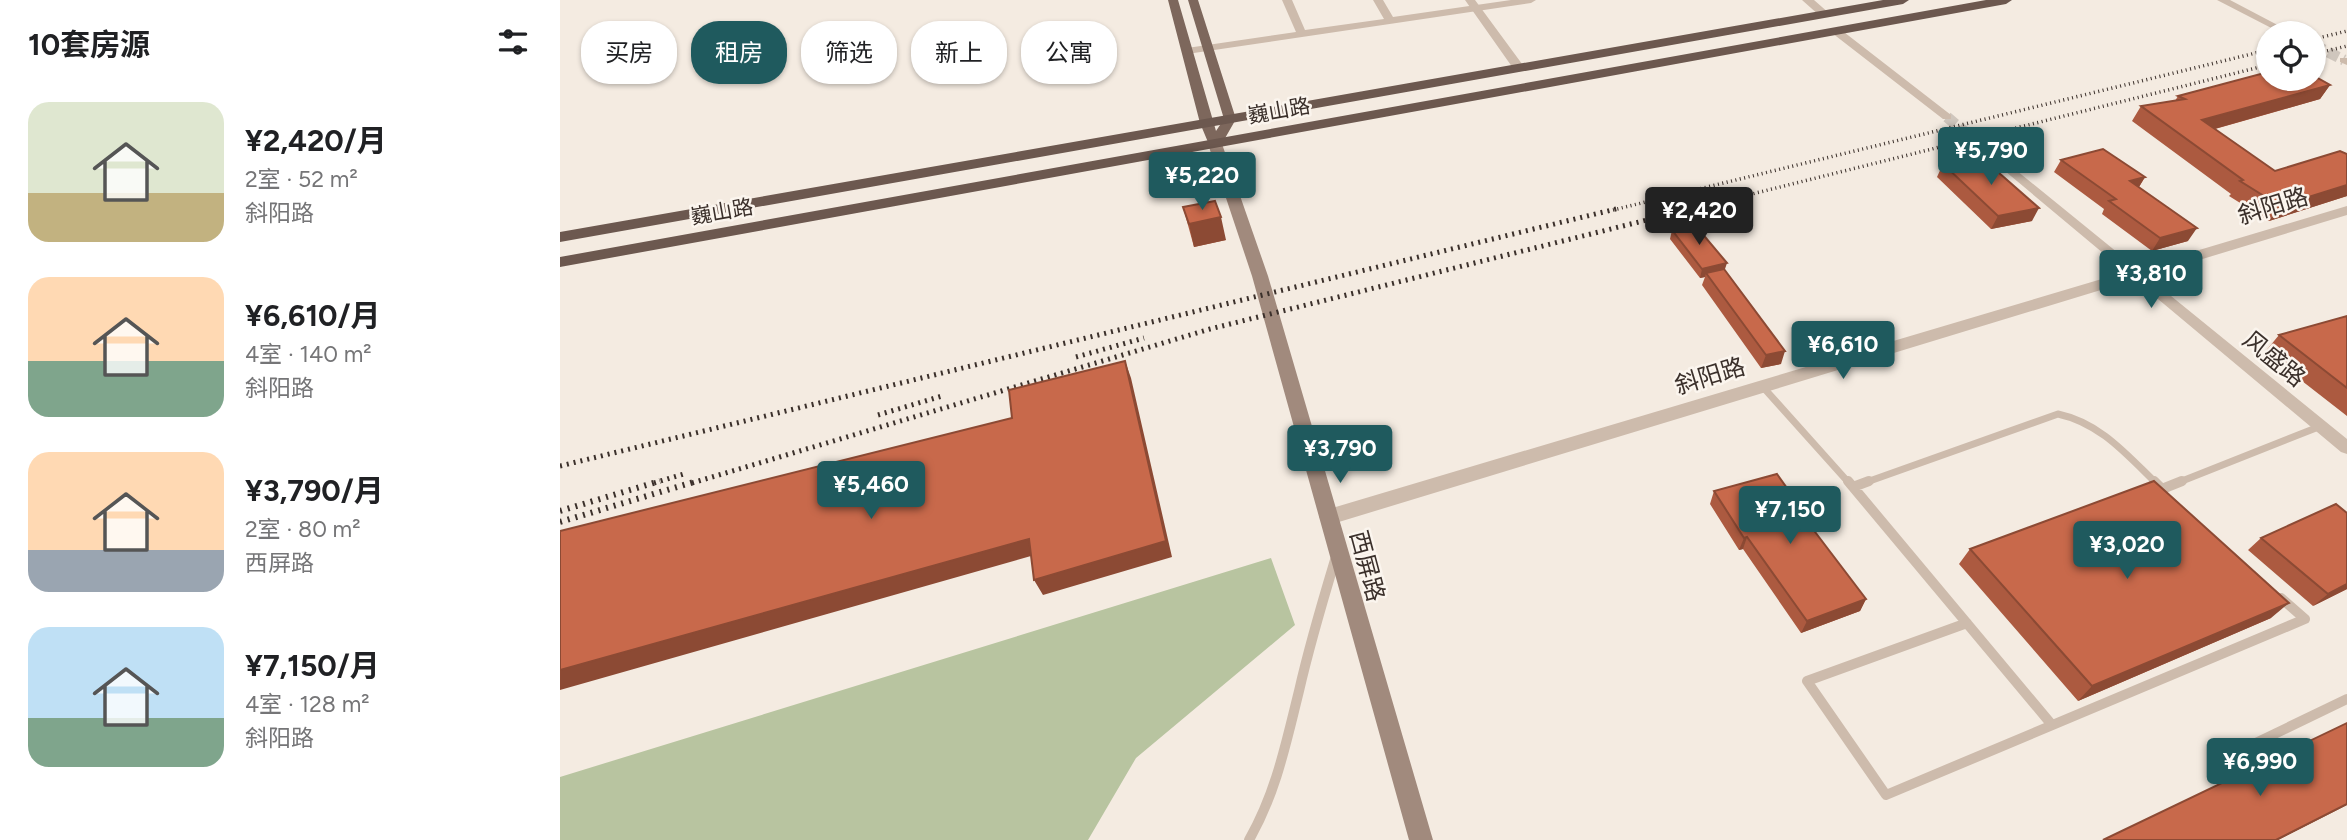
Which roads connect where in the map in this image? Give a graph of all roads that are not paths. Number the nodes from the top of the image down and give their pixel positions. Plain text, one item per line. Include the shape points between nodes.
1 (1173, 0) edge
2 (1193, 0) edge
3 (1287, 0) edge
4 (1378, 0) edge
5 (1531, 0) edge
6 (1807, 0) edge
7 (1903, 0) edge
8 (2006, 0) edge
9 (2222, 0) edge
10 (1473, 4) edge
11 (1824, 14) junction
12 (1390, 21) junction
13 (2264, 21) edge
14 (1836, 31) junction
15 (1302, 34) junction
16 (1208, 48) junction
17 (1187, 51) junction
18 (1519, 68) junction
19 (1947, 117) tunnel mouth
20 (1230, 119) junction
21 (1206, 123) junction
22 (1215, 144) junction
23 (1979, 144) tunnel mouth
24 (2347, 210) edge
25 (560, 237) edge
26 (560, 262) edge
27 (2134, 274) junction
28 (1762, 386) junction
29 (2320, 426) junction
30 (2347, 448) edge
31 (1853, 487) junction
32 (2162, 489) junction
33 (2172, 498) edge
34 (1329, 517) junction
35 (1338, 551) junction
36 (2274, 592) edge
37 (1967, 623) junction
38 (2347, 699) edge
39 (2052, 725) junction
40 (2237, 752) dead end
41 (1249, 840) edge
42 (1421, 840) edge

1 - 17 main road, 西屏路
2 - 16 main road
3 - 15 street
4 - 12 street
5 - 10 street
6 - 11 street
7 - 11 highway, 巍山路
8 - 14 highway, 巍山路
9 - 13 street
10 - 12 street
10 - 18 street
11 - 14 highway
11 - 18 highway, 巍山路
12 - 15 street
14 - 19 street
14 - 22 highway, 巍山路
15 - 16 street
16 - 17 street
16 - 20 main road
17 - 21 main road, 西屏路
18 - 20 highway, 巍山路
20 - 21 highway, 巍山路
20 - 22 main road
21 - 22 main road, 西屏路
21 - 25 highway, 巍山路
22 - 26 highway, 巍山路
22 - 34 main road, 西屏路 via 1261,276
23 - 27 street, 风盛路
24 - 27 street, 斜阳路
27 - 28 street, 斜阳路
27 - 29 street, 风盛路
28 - 31 lane
28 - 34 street, 斜阳路
29 - 30 street, 风盛路
29 - 32 lane
31 - 32 lane via 2058,414 2077,416 2100,432
31 - 37 lane
32 - 33 lane
34 - 35 main road, 西屏路
35 - 41 lane via 1282,770
35 - 42 main road, 西屏路
36 - 39 lane via 2305,620
37 - 39 lane
37 - 39 lane via 1807,681 1886,795
38 - 40 lane

